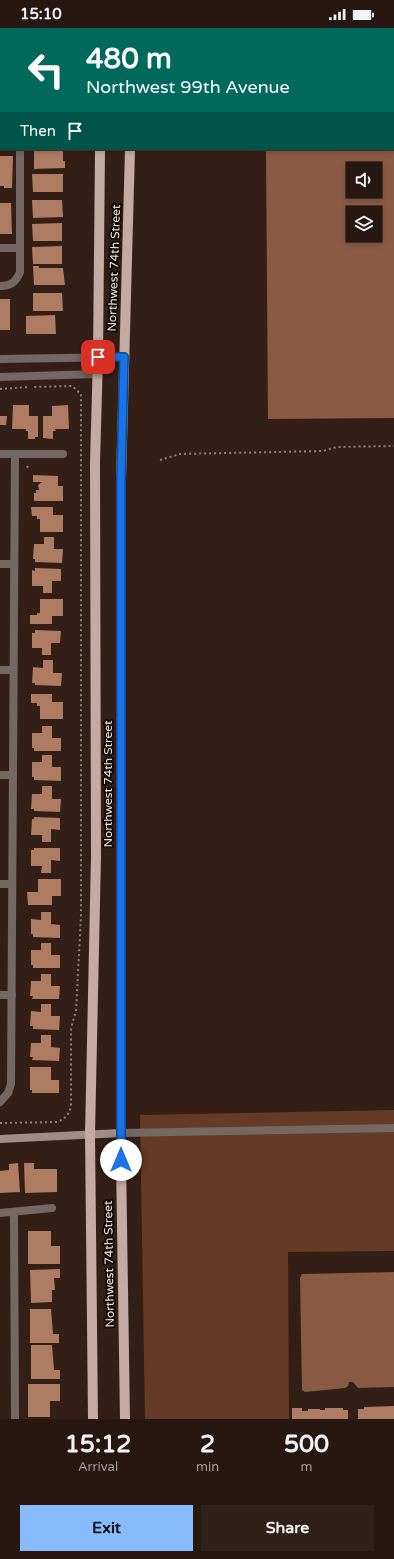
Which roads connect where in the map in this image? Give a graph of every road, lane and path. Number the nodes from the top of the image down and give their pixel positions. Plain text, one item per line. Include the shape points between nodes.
1 (20, 150) edge
2 (100, 150) edge
3 (130, 150) edge
4 (0, 248) edge
5 (20, 248) junction
6 (0, 286) edge
7 (98, 357) junction
8 (124, 357) junction
9 (0, 359) edge
10 (97, 374) junction
11 (0, 377) edge
12 (0, 389) edge
13 (394, 446) edge
14 (0, 454) edge
15 (15, 454) junction
16 (63, 454) dead end
17 (160, 460) dead end
18 (27, 466) dead end
19 (30, 469) dead end
20 (0, 564) edge
21 (14, 564) junction
22 (0, 670) edge
23 (14, 670) junction
24 (0, 775) edge
25 (13, 775) junction
26 (0, 884) edge
27 (12, 884) junction
28 (0, 994) edge
29 (12, 994) junction
30 (0, 1102) edge
31 (0, 1124) edge
32 (394, 1128) edge
33 (121, 1133) junction
34 (90, 1134) junction
35 (0, 1139) edge
36 (52, 1208) dead end
37 (14, 1212) junction
38 (0, 1213) edge
39 (15, 1419) edge
40 (93, 1419) edge
41 (125, 1419) edge

1 - 5 street
2 - 7 main road, Northwest 74th Street
3 - 8 main road, Northwest 74th Street
4 - 5 street
5 - 6 street via 20,272 17,280 12,284
7 - 8 street
7 - 9 street
7 - 10 main road, Northwest 74th Street
8 - 33 main road, Northwest 74th Street via 121,478
10 - 11 street
10 - 34 main road, Northwest 74th Street via 96,856
12 - 31 path via 72,386 81,394 81,916 76,1010 70,1028 71,1113 56,1122
13 - 17 path via 337,447 323,451 180,454
14 - 15 street
15 - 16 street
15 - 21 street
18 - 19 path
20 - 21 street
21 - 23 street
22 - 23 street
23 - 25 street
24 - 25 street
25 - 27 street
26 - 27 street
27 - 29 street
28 - 29 street
29 - 30 street via 11,1084 8,1093
32 - 33 street
33 - 34 street
33 - 41 main road, Northwest 74th Street
34 - 35 street
34 - 40 main road, Northwest 74th Street
36 - 37 street
37 - 38 street
37 - 39 street

